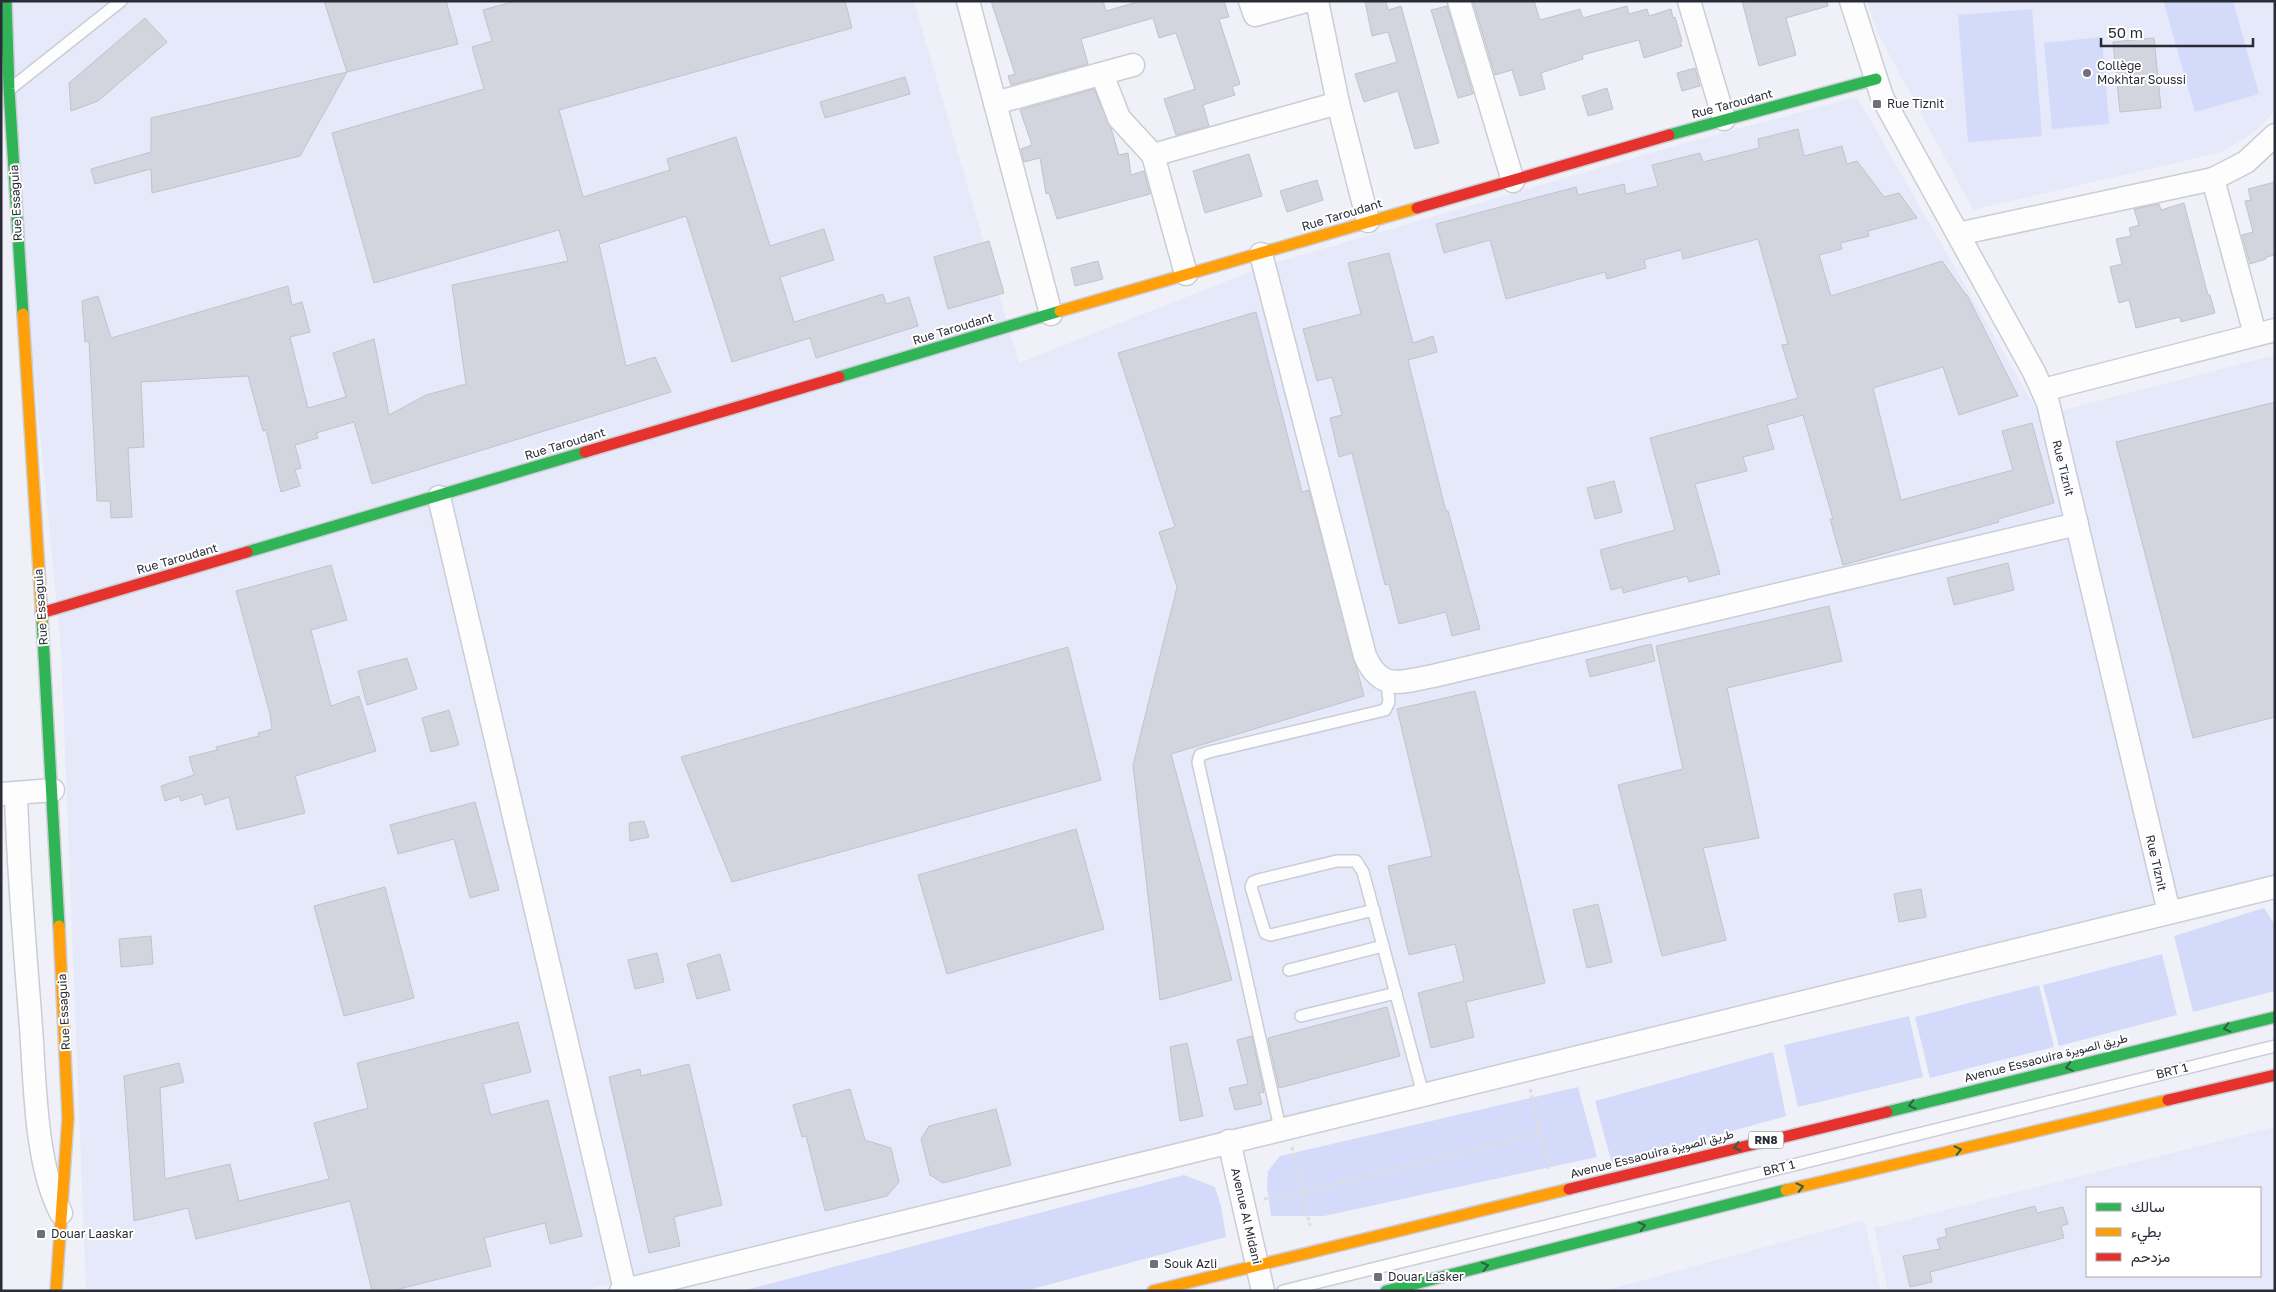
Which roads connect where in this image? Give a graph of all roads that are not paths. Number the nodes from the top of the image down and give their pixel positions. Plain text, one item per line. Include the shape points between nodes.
1 (6, 1) edge
2 (121, 1) edge
3 (968, 1) edge
4 (1250, 1) edge
5 (1306, 1) edge
6 (1317, 1) edge
7 (1459, 1) edge
8 (1689, 1) edge
9 (1851, 1) edge
10 (1133, 65) dead end
11 (1102, 74) junction
12 (1876, 79) junction
13 (5, 93) edge
14 (996, 103) junction
15 (1338, 104) junction
16 (1724, 119) junction
17 (2275, 135) edge
18 (1153, 155) junction
19 (2213, 179) junction
20 (1513, 181) junction
21 (1368, 221) junction
22 (1958, 234) junction
23 (1261, 254) junction
24 (1186, 274) junction
25 (1051, 314) junction
26 (2265, 332) edge
27 (2043, 390) junction
28 (439, 497) junction
29 (2077, 524) junction
30 (41, 613) junction
31 (1387, 681) junction
32 (53, 790) junction
33 (8, 793) edge
34 (2275, 887) edge
35 (1374, 910) junction
36 (2169, 912) junction
37 (1383, 946) junction
38 (1289, 970) dead end
39 (1396, 993) junction
40 (1301, 1016) dead end
41 (2275, 1017) edge
42 (2275, 1046) edge
43 (2275, 1075) edge
44 (1423, 1094) junction
45 (1284, 1128) junction
46 (1228, 1141) junction
47 (61, 1213) junction
48 (1258, 1265) junction
49 (623, 1290) edge
50 (56, 1291) edge
51 (1153, 1291) edge
52 (1263, 1291) edge
53 (1284, 1291) edge
54 (1386, 1291) edge

1 - 13 street, Rue Essaguia
2 - 13 lane
3 - 14 street
4 - 5 street via 1255,15
6 - 15 street
7 - 20 street
8 - 16 street
9 - 12 street, Rue Tiznit
10 - 11 street
11 - 14 street
11 - 18 street via 1119,118
12 - 16 street, Rue Taroudant
12 - 22 street, Rue Tiznit via 1882,96
13 - 30 street, Rue Essaguia
14 - 25 street
15 - 18 street
15 - 21 street
16 - 20 street, Rue Taroudant
17 - 19 street via 2246,162
18 - 24 street
19 - 22 street
19 - 26 street
20 - 21 street, Rue Taroudant
21 - 23 street, Rue Taroudant
22 - 27 street, Rue Tiznit
23 - 24 street, Rue Taroudant
23 - 31 street via 1365,656 1371,670
24 - 25 street, Rue Taroudant
25 - 28 street, Rue Taroudant
26 - 27 street
27 - 29 street, Rue Tiznit
28 - 30 street, Rue Taroudant
28 - 49 street
29 - 31 street via 1433,676
29 - 36 street, Rue Tiznit
30 - 32 street, Rue Essaguia
31 - 45 lane via 1389,702 1385,710 1209,752 1200,755 1198,762
32 - 33 street
32 - 47 street, Rue Essaguia via 68,1118 68,1157
33 - 47 street via 18,872 38,1128 52,1196
34 - 36 street
35 - 35 lane via 1271,935 1265,933 1251,887 1258,880 1310,867 1356,861 1363,872
35 - 37 lane
36 - 44 street
37 - 38 lane
37 - 39 lane
39 - 40 lane
39 - 44 lane
41 -> 48 street, Avenue Essaouira طريق الصويرة / RN8
42 - 53 lane, BRT 1
54 -> 43 street via 1746,1200
44 - 45 street
45 - 46 street
46 - 48 street, Avenue Al Midani
46 - 49 street
47 - 50 street, Rue Essaguia
48 - 51 street, Avenue Essaouira طريق الصويرة / RN8
48 - 52 street, Avenue Al Midani

